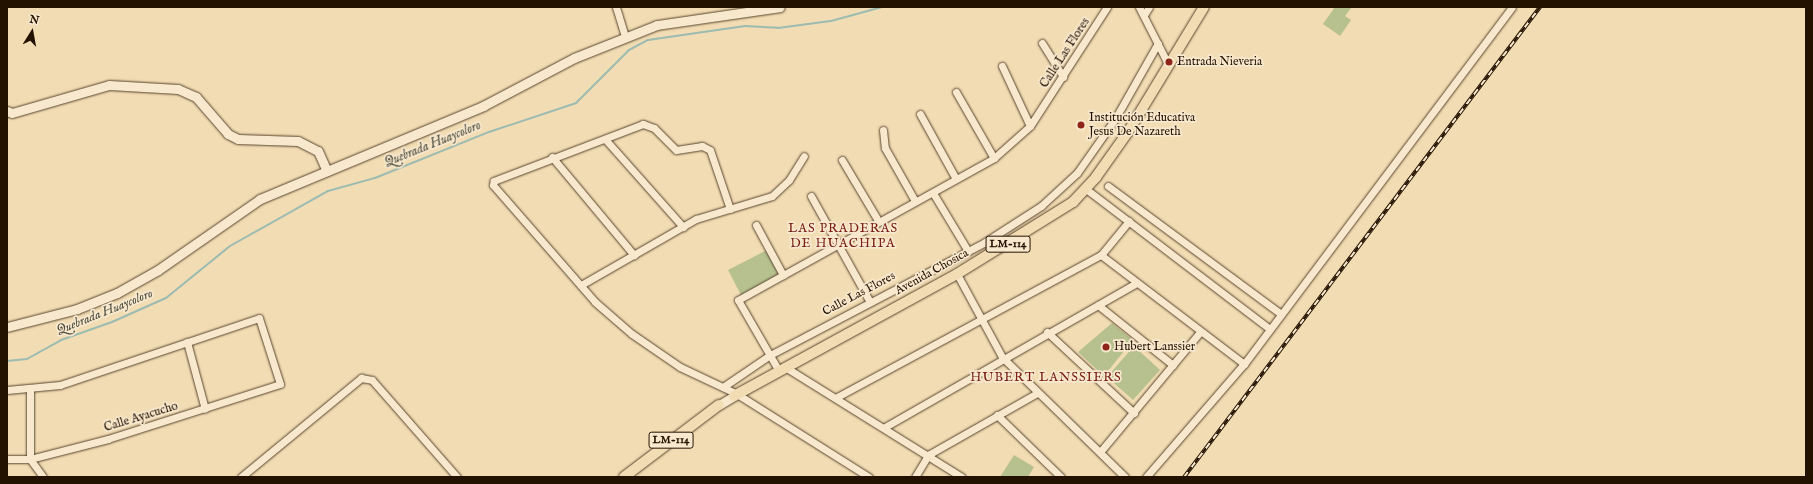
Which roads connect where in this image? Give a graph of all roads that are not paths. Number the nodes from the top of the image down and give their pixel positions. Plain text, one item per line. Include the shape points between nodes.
1 (616, 7) edge
2 (780, 7) edge
3 (1107, 7) edge
4 (1139, 7) edge
5 (1148, 7) edge
6 (1204, 7) edge
7 (1512, 7) edge
8 (738, 9) edge
9 (1144, 15) junction
10 (625, 37) junction
11 (1042, 43) dead end
12 (1158, 43) junction
13 (1168, 64) junction
14 (1002, 66) dead end
15 (1063, 77) junction
16 (956, 92) dead end
17 (7, 111) edge
18 (920, 114) dead end
19 (1030, 126) junction
20 (884, 130) dead end
21 (605, 139) junction
22 (804, 156) dead end
23 (552, 157) junction
24 (994, 158) junction
25 (842, 160) dead end
26 (327, 171) junction
27 (956, 179) junction
28 (1108, 186) dead end
29 (1086, 188) junction
30 (933, 193) junction
31 (811, 196) dead end
32 (915, 201) junction
33 (730, 210) junction
34 (1129, 220) junction
35 (879, 222) junction
36 (756, 225) dead end
37 (683, 227) junction
38 (839, 245) junction
39 (968, 251) junction
40 (634, 254) junction
41 (1101, 255) junction
42 (957, 274) junction
43 (783, 275) junction
44 (1136, 283) junction
45 (581, 285) junction
46 (869, 300) junction
47 (1098, 305) junction
48 (1281, 314) junction
49 (980, 319) junction
50 (7, 327) edge
51 (1270, 329) junction
52 (1047, 332) junction
53 (1200, 333) junction
54 (187, 342) junction
55 (770, 355) junction
56 (1002, 357) junction
57 (1244, 364) junction
58 (1173, 365) junction
59 (782, 369) junction
60 (722, 387) junction
61 (7, 390) edge
62 (30, 390) junction
63 (1037, 392) junction
64 (735, 395) junction
65 (837, 397) junction
66 (719, 405) joint
67 (205, 409) junction
68 (1134, 413) junction
69 (997, 416) junction
70 (885, 427) junction
71 (1100, 452) junction
72 (928, 455) junction
73 (7, 459) edge
74 (30, 459) junction
75 (43, 477) edge
76 (240, 477) edge
77 (457, 477) edge
78 (624, 477) edge
79 (869, 477) edge
80 (915, 477) edge
81 (962, 477) edge
82 (1061, 477) edge
83 (1125, 477) edge
84 (1146, 477) edge

1 - 10 street
2 - 8 main road
3 - 15 street, Calle Las Flores
4 - 9 street
5 - 9 street
6 - 13 main road, Avenida Chosica / LM-114
7 - 48 street
8 - 10 main road via 687,19
9 - 12 street
10 - 26 main road via 574,58 483,106
11 - 15 street
12 - 13 street
12 - 39 street, Calle Las Flores via 1115,119 1077,173 1041,206
13 - 29 main road, Avenida Chosica / LM-114 via 1128,132
14 - 19 street
15 - 19 street, Calle Las Flores
16 - 24 street
17 - 26 main road via 18,111 109,85 178,89 196,97 228,134 238,139 298,141 318,151
18 - 27 street
19 - 24 street, Calle Las Flores
20 - 32 street via 885,148
21 - 23 street
21 - 33 street via 643,124 654,128 676,150 702,146 710,150
21 - 37 street
22 - 33 street via 789,180 772,196
23 - 40 street
23 - 45 street via 497,178 493,185
24 - 27 street, Calle Las Flores
25 - 35 street
26 - 50 main road via 255,202 158,270 117,293 77,309
27 - 30 street, Calle Las Flores
28 - 48 street
29 - 34 street
29 - 42 main road, Avenida Chosica / LM-114 via 1054,216
30 - 32 street, Calle Las Flores
30 - 39 street
31 - 38 street
32 - 35 street, Calle Las Flores
33 - 37 street
34 - 41 street
34 - 51 street
35 - 38 street, Calle Las Flores
36 - 43 street
37 - 40 street
38 - 43 street, Calle Las Flores
38 - 46 street
39 - 46 street, Calle Las Flores
40 - 45 street
41 - 44 street
41 - 49 street
42 - 49 street
42 - 59 main road, Avenida Chosica / LM-114
43 - 55 street, Calle Las Flores via 738,300
44 - 47 street
44 - 53 street
45 - 60 street via 632,334 680,367
46 - 55 street, Calle Las Flores
47 - 52 street
47 - 58 street
48 - 51 street
49 - 56 street
49 - 65 street
51 - 57 street
52 - 56 street
52 - 68 street
53 - 57 street
53 - 58 street
54 - 62 street via 60,385
54 - 67 street
54 - 67 street, Calle Ayacucho via 259,318 280,384
55 - 59 street
55 - 60 street, Calle Las Flores
56 - 63 street
56 - 70 street
57 - 84 street
58 - 68 street
59 - 64 main road, Avenida Chosica / LM-114
59 - 65 street
60 - 64 street
61 - 62 street
62 - 74 street
63 - 69 street
63 - 71 street
64 - 66 main road, Avenida Chosica / LM-114
64 - 79 street
65 - 70 street
66 - 78 main road, Avenida Chosica / LM-114
67 - 74 street, Calle Ayacucho
68 - 71 street
69 - 72 street
69 - 82 street
70 - 72 street
71 - 83 street
72 - 80 street
72 - 81 street
73 - 74 street, Calle Ayacucho
74 - 75 street
76 - 77 street via 361,378 372,380

